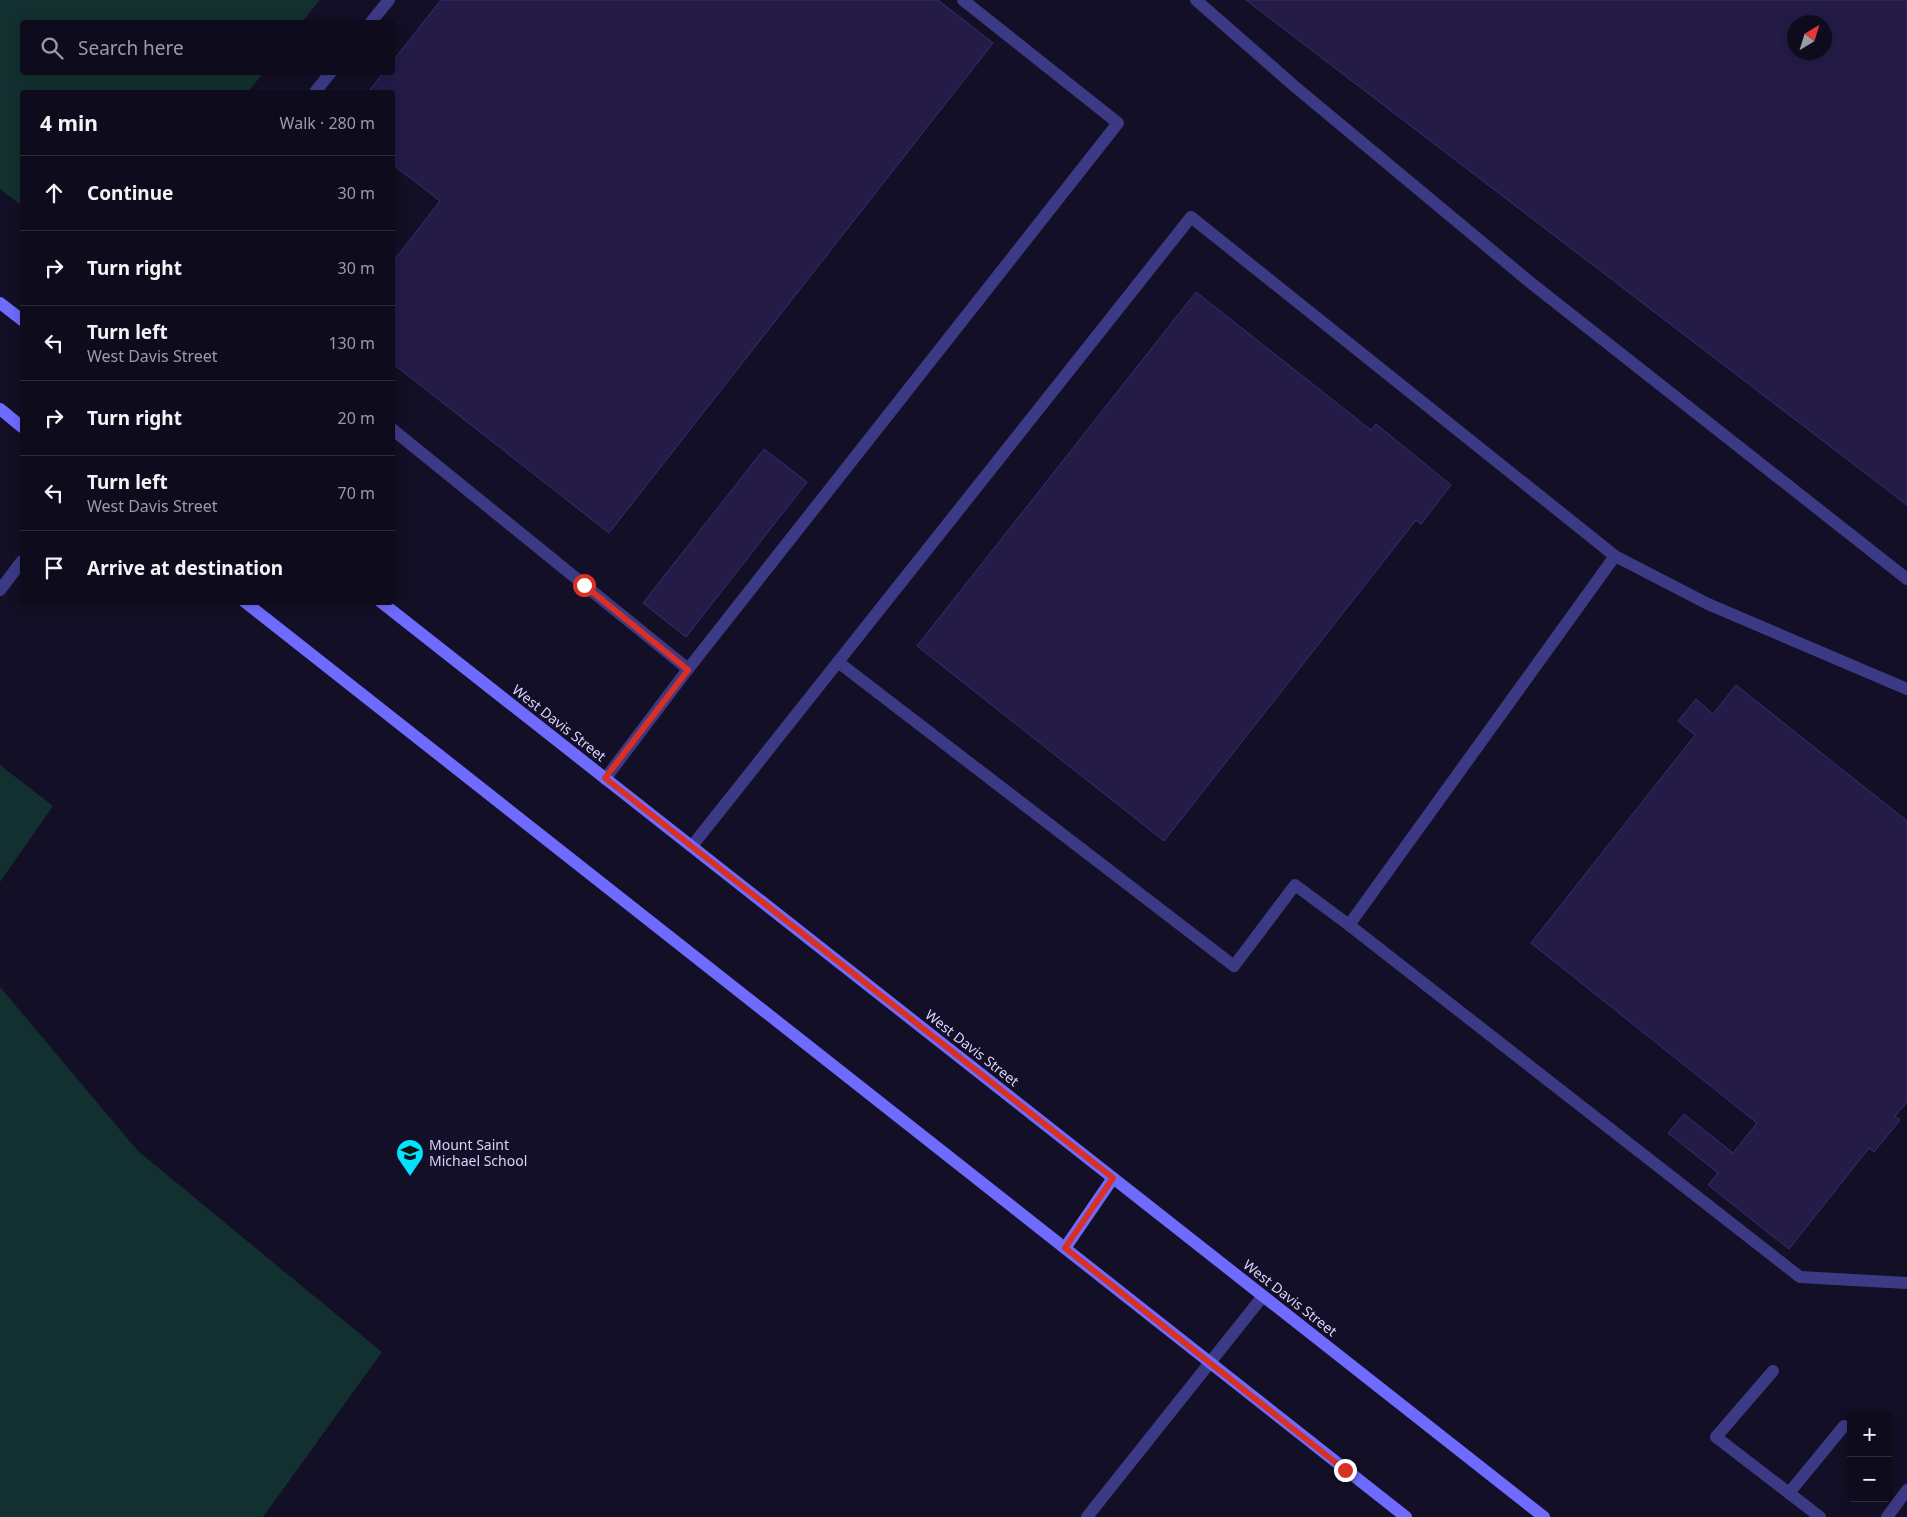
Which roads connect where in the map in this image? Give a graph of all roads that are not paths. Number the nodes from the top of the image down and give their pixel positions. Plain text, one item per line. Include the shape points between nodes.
1 (389, 0) edge
2 (963, 0) edge
3 (1196, 0) edge
4 (373, 20) edge
5 (329, 75) edge
6 (317, 90) edge
7 (0, 303) edge
8 (20, 318) edge
9 (0, 409) edge
10 (20, 425) edge
11 (395, 431) edge
12 (1615, 556) junction
13 (20, 564) edge
14 (1907, 579) edge
15 (0, 590) edge
16 (249, 605) edge
17 (385, 605) edge
18 (838, 662) junction
19 (688, 670) junction
20 (1907, 689) edge
21 (605, 778) junction
22 (692, 846) junction
23 (1350, 924) junction
24 (1113, 1178) junction
25 (1065, 1248) junction
26 (1907, 1283) edge
27 (1263, 1296) junction
28 (1210, 1362) junction
29 (1773, 1371) dead end
30 (1844, 1426) dead end
31 (1907, 1490) edge
32 (1789, 1493) junction
33 (1087, 1517) edge
34 (1406, 1517) edge
35 (1544, 1517) edge
36 (1820, 1517) edge
37 (1887, 1517) edge

1 - 4 lane
2 - 19 lane via 1118,123
3 - 14 lane via 1531,283
5 - 6 lane
7 - 8 main road
9 - 10 main road
11 - 19 lane
12 - 18 lane via 1191,217
12 - 20 lane via 1708,604
12 - 23 lane
13 - 15 lane
16 - 25 main road
17 - 21 main road, West Davis Street
18 - 22 lane
18 - 23 lane via 1234,966 1295,885
19 - 21 lane
21 - 22 main road, West Davis Street
22 - 24 main road, West Davis Street
23 - 26 lane via 1800,1277
24 - 25 main road
24 - 27 main road, West Davis Street
25 - 28 main road
27 - 28 lane
27 - 35 main road, West Davis Street
28 - 33 lane
28 - 34 main road
29 - 32 lane via 1716,1437
30 - 32 lane
31 - 37 lane
32 - 36 lane

